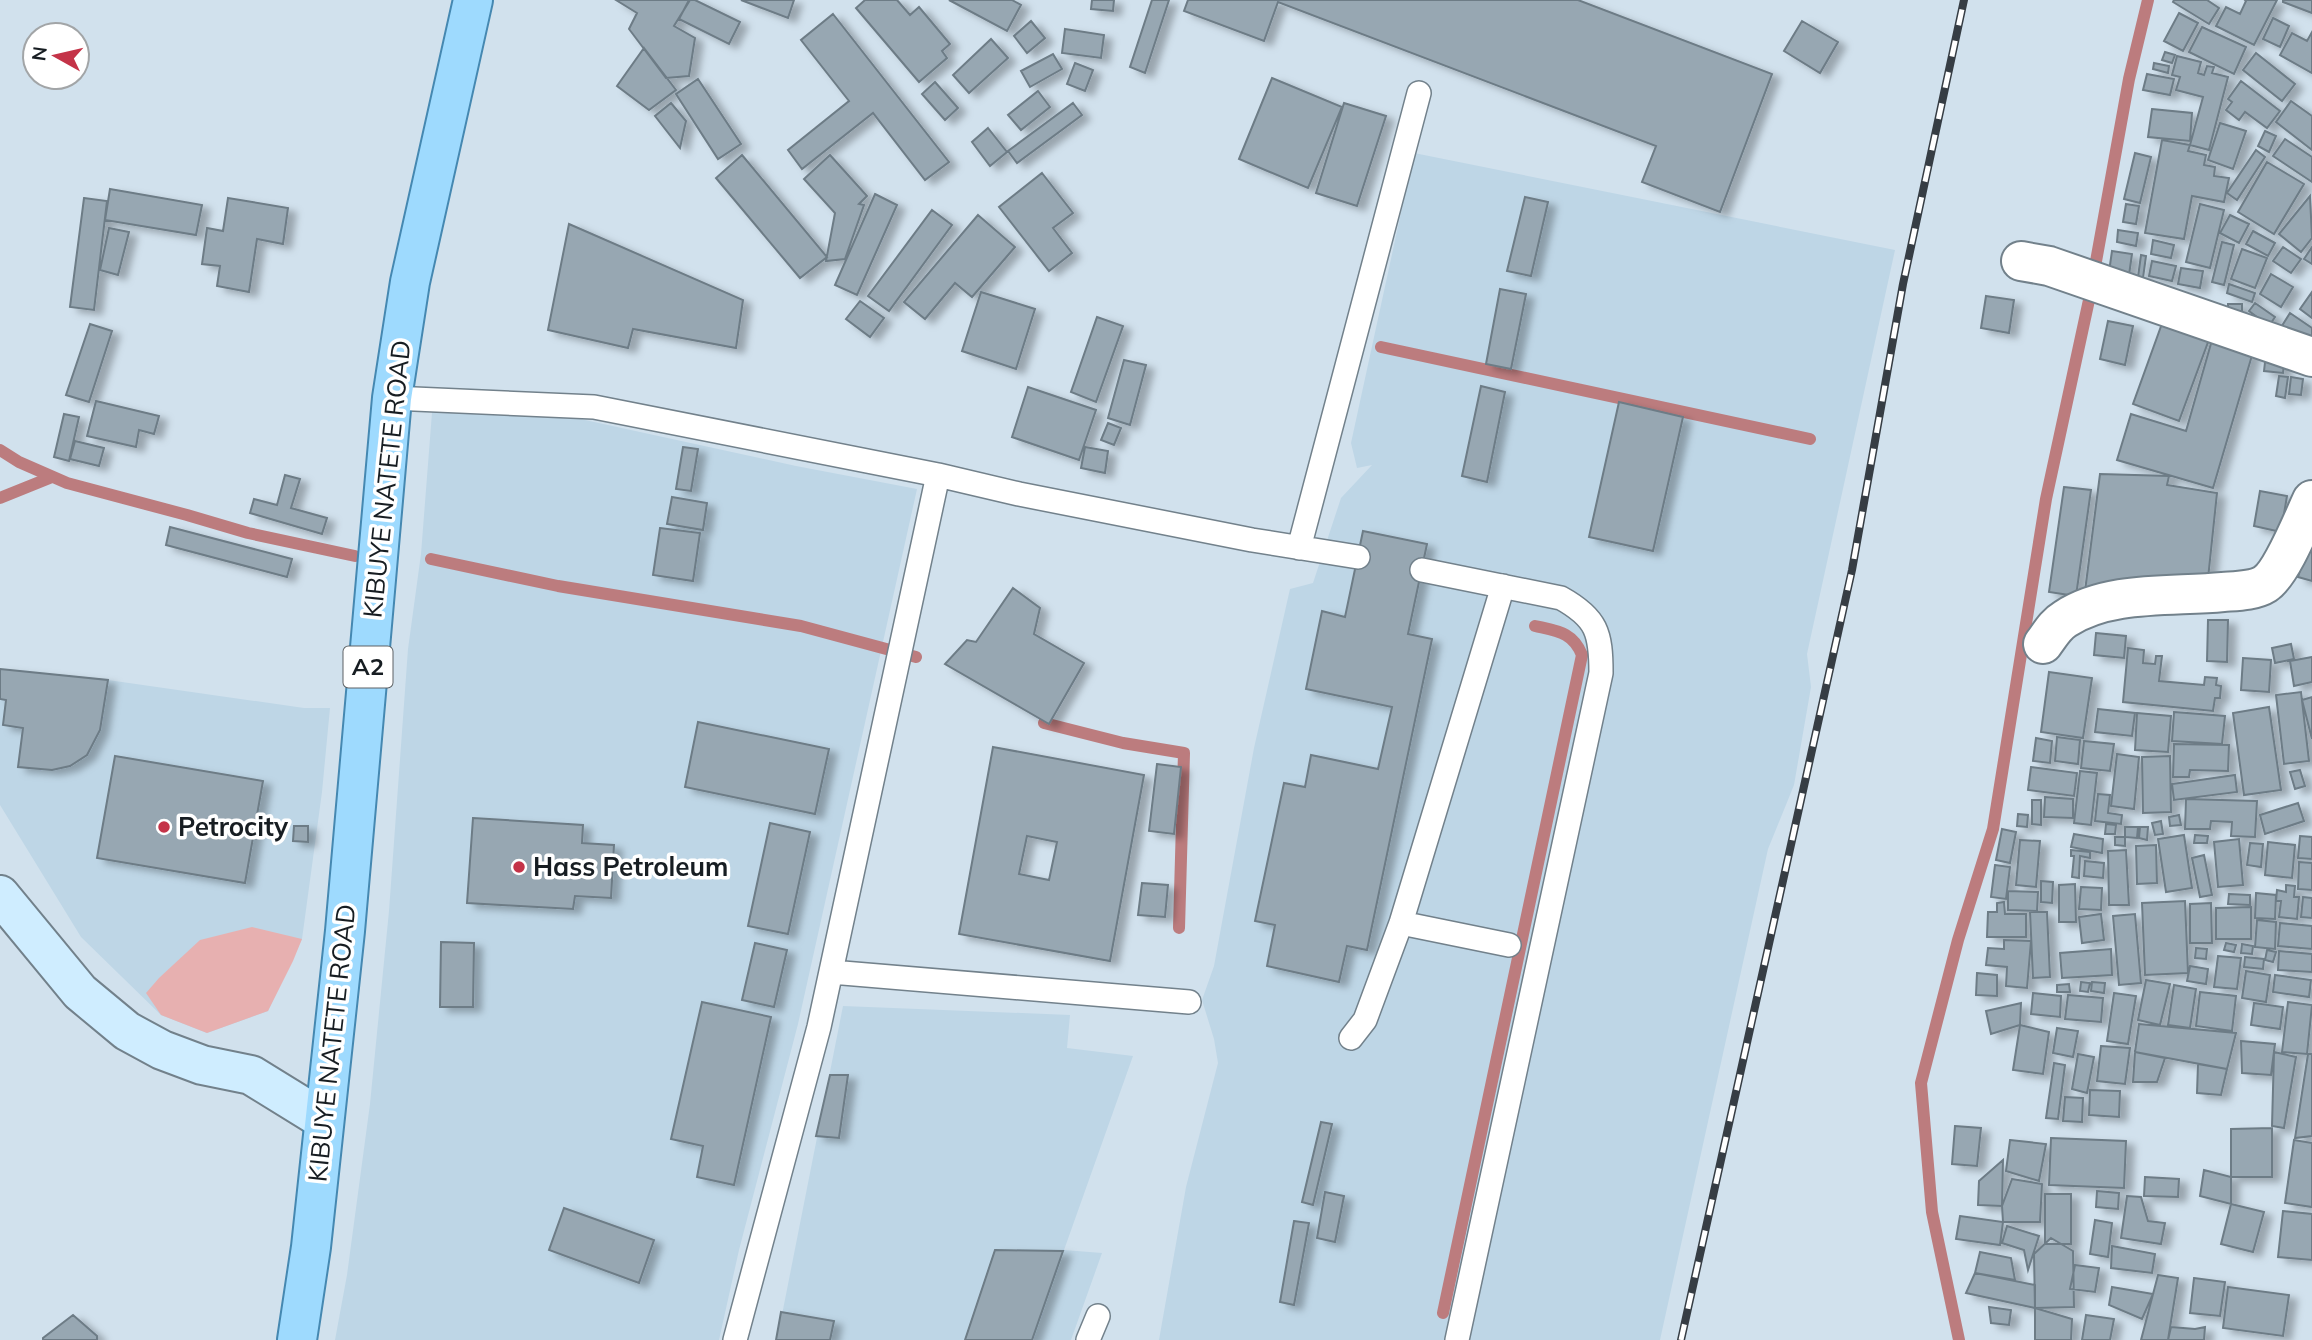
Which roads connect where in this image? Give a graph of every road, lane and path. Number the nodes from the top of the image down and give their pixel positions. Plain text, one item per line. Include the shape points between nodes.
1 (473, 0) edge
2 (1419, 93) dead end
3 (2021, 261) dead end
4 (2312, 357) edge
5 (392, 398) junction
6 (938, 475) junction
7 (2312, 499) edge
8 (1300, 548) junction
9 (1358, 557) dead end
10 (1422, 570) dead end
11 (1503, 586) junction
12 (2043, 644) dead end
13 (1, 900) edge
14 (1401, 923) junction
15 (1509, 945) dead end
16 (831, 972) junction
17 (1189, 1002) dead end
18 (1351, 1038) dead end
19 (324, 1119) junction
20 (1098, 1316) dead end
21 (297, 1340) edge
22 (735, 1340) edge
23 (1088, 1340) edge
24 (1457, 1340) edge

1 - 5 main road, KIBUYE NATETE ROAD / A2 via 410,282
2 - 8 lane
3 - 4 street via 2049,266
5 - 6 lane via 594,407
5 - 19 main road, KIBUYE NATETE ROAD / A2
6 - 8 lane
6 - 16 lane
7 - 12 street via 2289,549 2265,584 2100,605 2063,620
8 - 9 lane
10 - 11 lane
11 - 14 lane
11 - 24 lane via 1561,598 1580,608 1598,636 1601,673
13 - 19 main road via 80,992 128,1031 202,1065 251,1075
14 - 15 lane
14 - 18 lane via 1365,1020
16 - 17 lane
16 - 22 lane
19 - 21 main road, KIBUYE NATETE ROAD / A2
20 - 23 lane

